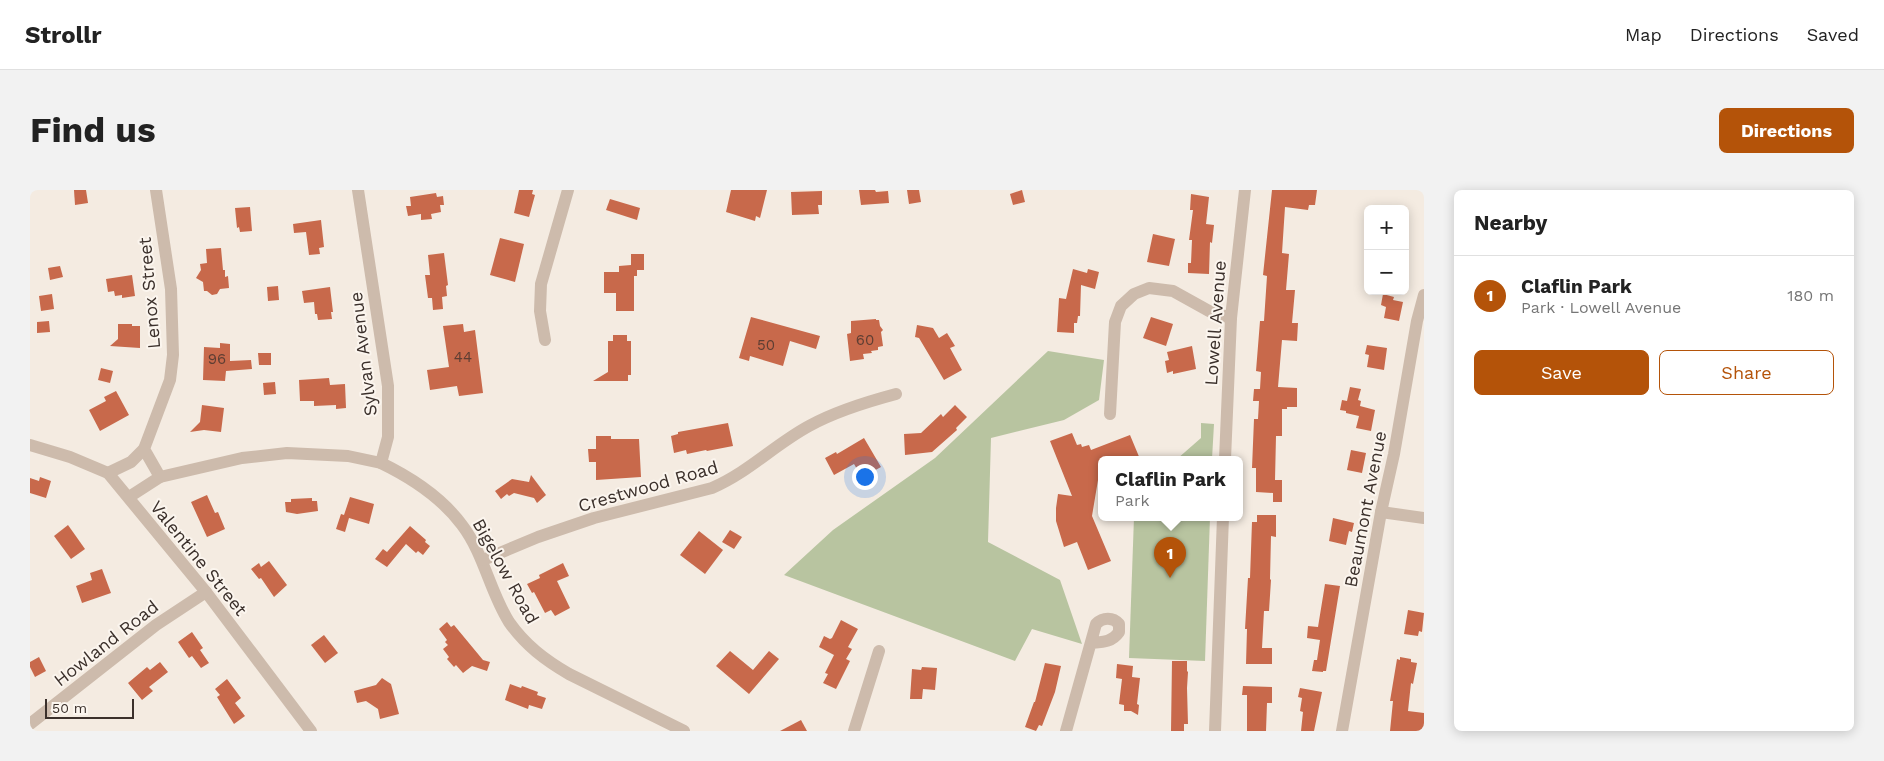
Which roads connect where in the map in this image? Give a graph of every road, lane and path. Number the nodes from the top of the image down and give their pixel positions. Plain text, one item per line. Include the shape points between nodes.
1 (156, 190) edge
2 (358, 190) edge
3 (568, 190) edge
4 (1245, 190) edge
5 (1424, 295) edge
6 (1422, 313) edge
7 (1231, 318) junction
8 (545, 340) dead end
9 (896, 394) dead end
10 (1110, 414) dead end
11 (30, 445) edge
12 (144, 449) junction
13 (1225, 456) edge
14 (381, 463) junction
15 (108, 473) junction
16 (160, 477) junction
17 (129, 497) junction
18 (1381, 512) junction
19 (1424, 518) edge
20 (1223, 521) edge
21 (483, 560) junction
22 (206, 592) junction
23 (1091, 643) dead end
24 (879, 650) dead end
25 (30, 724) edge
26 (311, 731) edge
27 (684, 731) edge
28 (854, 731) edge
29 (1066, 731) edge
30 (1215, 731) edge
31 (1342, 731) edge

1 - 12 street, Lenox Street via 170,290 173,354 170,380
2 - 14 street, Sylvan Avenue via 388,386 388,437
3 - 8 street via 541,284 540,311
4 - 7 street, Lowell Avenue
5 - 6 street, Beaumont Avenue
6 - 18 street, Beaumont Avenue
7 - 10 street via 1209,311 1173,291 1149,288 1134,294 1121,306 1115,322
7 - 13 street, Lowell Avenue
9 - 21 street, Crestwood Road via 854,406 808,426 730,481 572,525
11 - 15 street, Valentine Street
12 - 15 street, Lenox Street via 131,462
12 - 16 street
14 - 16 street via 348,456 287,453 242,458
14 - 21 street, Bigelow Road via 403,473 436,497 463,526
15 - 17 street, Valentine Street
16 - 17 street
17 - 22 street, Valentine Street
18 - 19 street
18 - 31 street, Beaumont Avenue
20 - 30 street
21 - 27 street, Bigelow Road via 506,616 531,648 581,681
22 - 25 street, Howland Road via 156,625
22 - 26 street, Valentine Street
23 - 29 street
24 - 28 street

